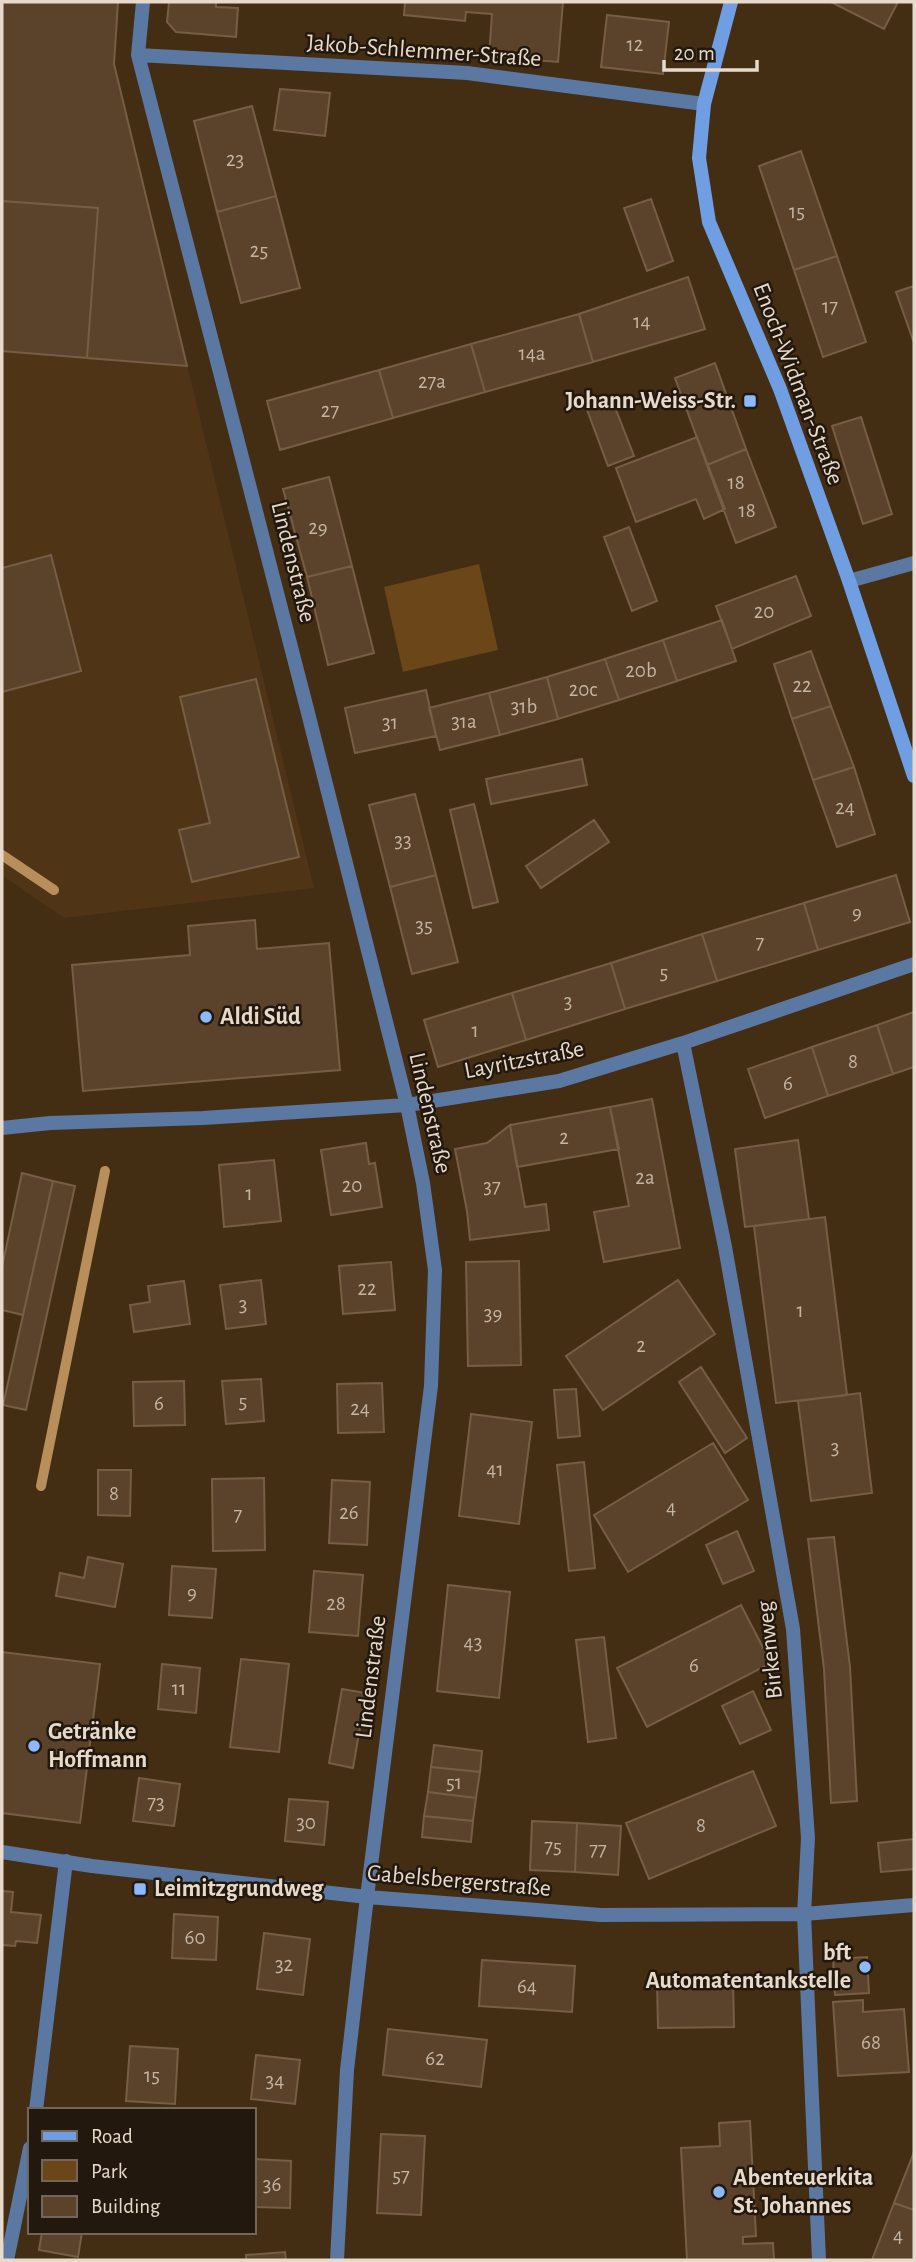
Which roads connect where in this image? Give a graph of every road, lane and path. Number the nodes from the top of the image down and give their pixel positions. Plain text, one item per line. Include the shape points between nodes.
1 (143, 2) edge
2 (731, 2) edge
3 (138, 55) junction
4 (704, 104) junction
5 (914, 563) edge
6 (849, 581) junction
7 (914, 776) edge
8 (914, 964) edge
9 (683, 1043) junction
10 (407, 1105) junction
11 (2, 1128) edge
12 (2, 1852) edge
13 (66, 1861) junction
14 (366, 1897) junction
15 (914, 1905) edge
16 (804, 1914) junction
17 (36, 2108) edge
18 (28, 2158) edge
19 (8, 2260) edge
20 (337, 2260) edge
21 (819, 2260) edge

1 - 3 street, Lindenstraße
2 - 4 street, Enoch-Widman-Straße
3 - 4 street, Jakob-Schlemmer-Straße via 467,73
3 - 10 street, Lindenstraße
4 - 6 street, Enoch-Widman-Straße via 699,158 709,222 780,389
5 - 6 street
6 - 7 street, Enoch-Widman-Straße
8 - 9 street, Layritzstraße
9 - 10 street, Layritzstraße via 559,1081
9 - 16 street, Birkenweg via 793,1629 808,1838
10 - 11 street, Layritzstraße
10 - 14 street, Lindenstraße via 435,1270 431,1386
12 - 13 street, Gabelsbergerstraße
13 - 14 street, Gabelsbergerstraße
13 - 17 street
14 - 16 street, Gabelsbergerstraße via 601,1915
14 - 20 street, Lindenstraße via 347,2070
15 - 16 street, Gabelsbergerstraße
16 - 21 street, Birkenweg
18 - 19 street

